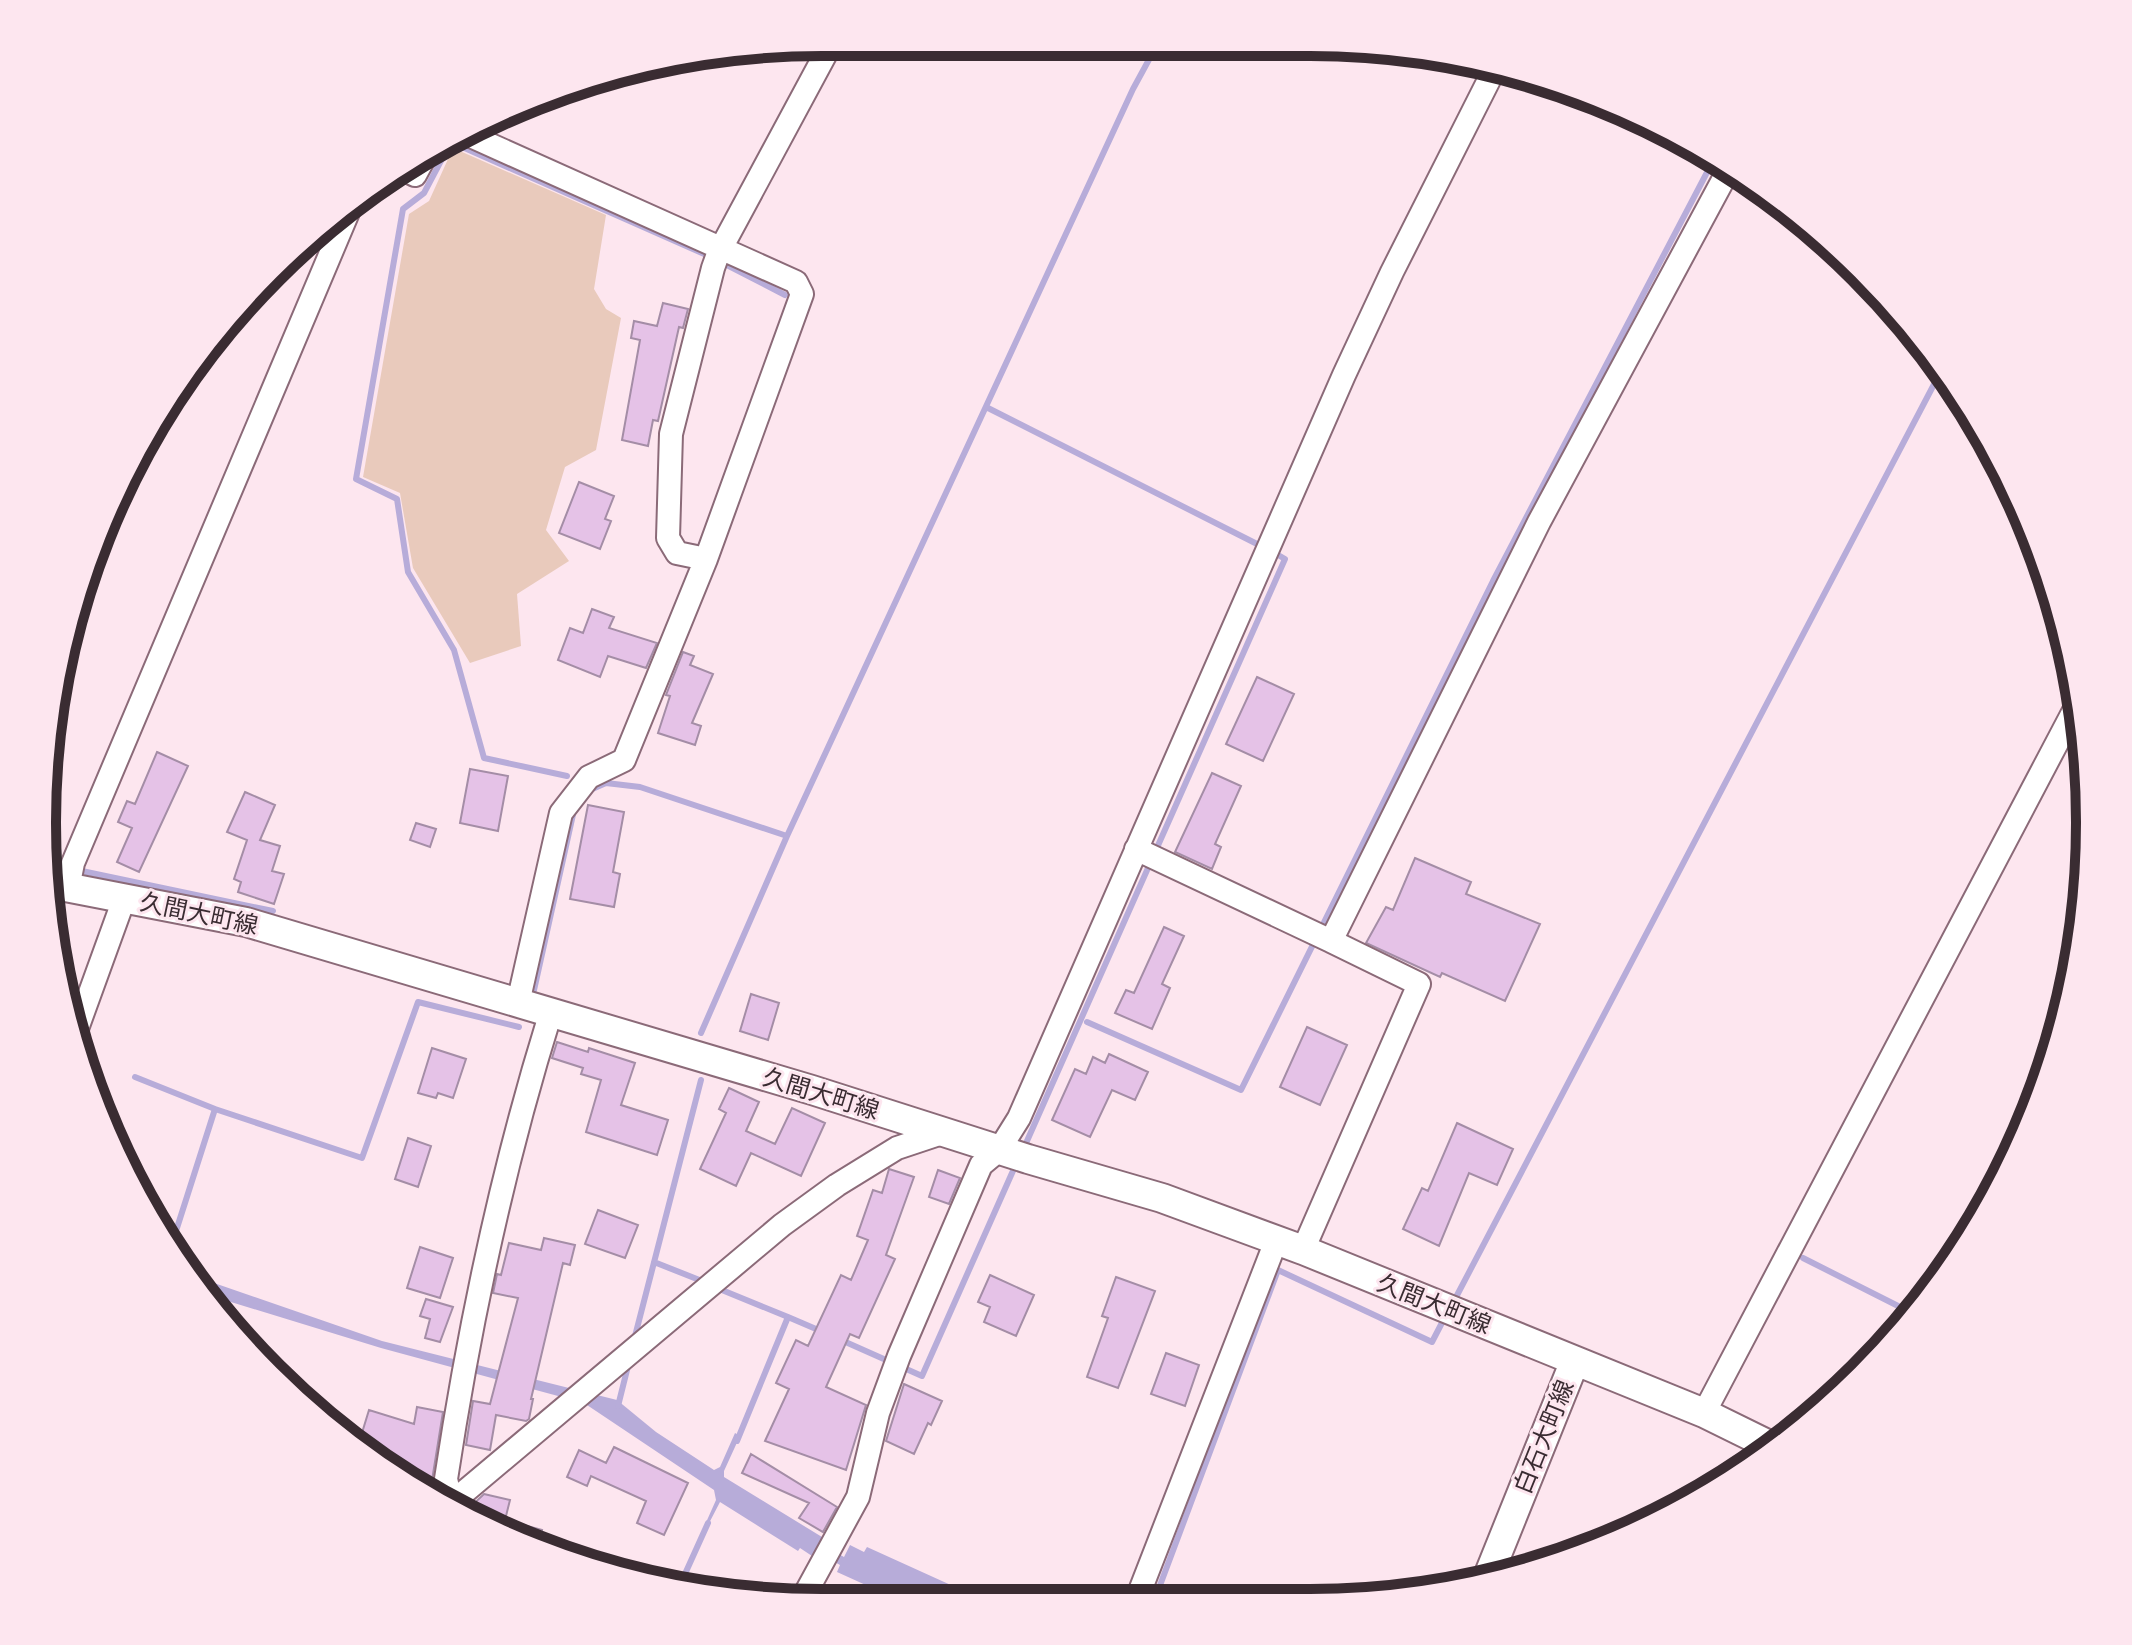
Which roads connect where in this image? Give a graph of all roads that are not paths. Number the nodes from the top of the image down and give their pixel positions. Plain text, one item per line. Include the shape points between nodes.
1 (824, 56) edge
2 (1490, 78) edge
3 (476, 139) edge
4 (1724, 178) edge
5 (343, 225) edge
6 (717, 256) junction
7 (706, 559) junction
8 (2069, 721) edge
9 (1148, 855) junction
10 (66, 878) edge
11 (124, 899) junction
12 (1322, 937) junction
13 (518, 1003) junction
14 (551, 1012) junction
15 (81, 1017) edge
16 (942, 1133) junction
17 (1013, 1154) junction
18 (1276, 1241) junction
19 (1303, 1250) junction
20 (1574, 1363) junction
21 (1704, 1413) junction
22 (1761, 1441) edge
23 (449, 1491) edge
24 (459, 1497) edge
25 (1492, 1567) edge
26 (808, 1588) edge
27 (1141, 1589) edge

1 - 6 street
2 - 9 street via 1392,272 1267,550
3 - 6 street
4 - 12 street
5 - 10 street
6 - 7 street via 671,434 668,538 677,553
6 - 7 street via 796,282 802,294
7 - 13 street via 624,760 589,777 561,813
8 - 21 street
9 - 12 street
9 - 17 street via 1019,1118
10 - 11 main road, 久間大町線
11 - 13 main road, 久間大町線 via 246,922
11 - 15 street
12 - 19 street via 1419,984
13 - 14 main road, 久間大町線
14 - 16 main road, 久間大町線
14 - 23 street via 494,1215 463,1367 446,1479
16 - 17 main road, 久間大町線
16 - 24 street via 897,1148 782,1225
17 - 18 main road, 久間大町線 via 1162,1198
17 - 26 street via 981,1165 896,1364 858,1497
18 - 19 main road, 久間大町線
18 - 27 street
19 - 20 main road, 久間大町線
20 - 21 main road, 白石大町線
20 - 25 main road, 白石大町線
21 - 22 main road, 白石大町線

